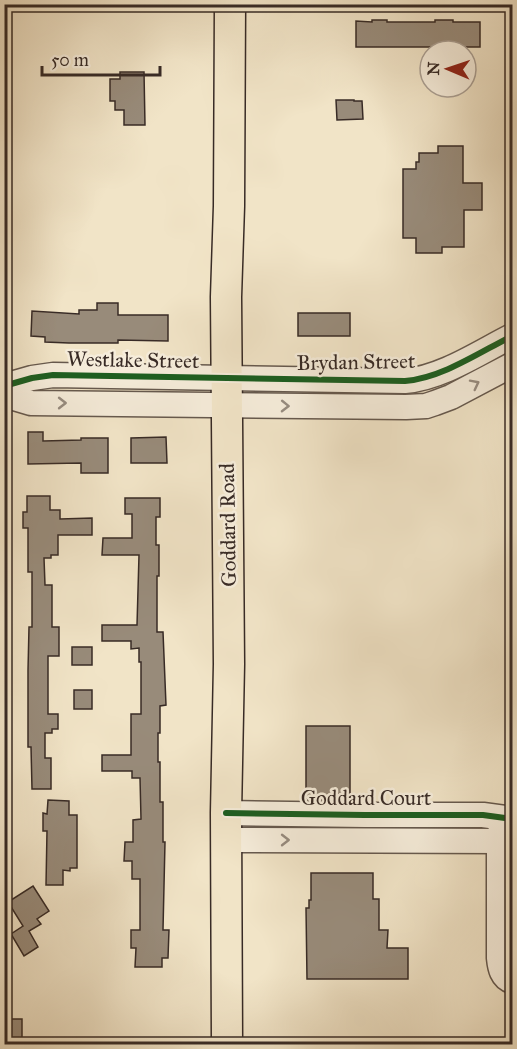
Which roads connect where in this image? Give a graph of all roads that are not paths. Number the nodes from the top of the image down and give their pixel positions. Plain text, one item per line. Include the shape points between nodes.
1 (230, 4) edge
2 (513, 336) edge
3 (513, 365) edge
4 (4, 386) edge
5 (227, 392) junction
6 (4, 395) edge
7 (227, 826) junction
8 (504, 826) edge
9 (513, 981) edge
10 (227, 1044) edge

1 - 5 main road, Goddard Road
2 - 5 street, Brydan Street via 421,380
5 -> 3 street, Brydan Street via 426,406
4 - 5 street, Westlake Street via 53,375
6 -> 5 street, Westlake Street via 31,403
5 - 7 main road, Goddard Road
7 - 8 street, Goddard Court via 365,815 483,815
7 - 10 main road, Goddard Road
8 - 9 street, Goddard Court via 499,958 504,977

